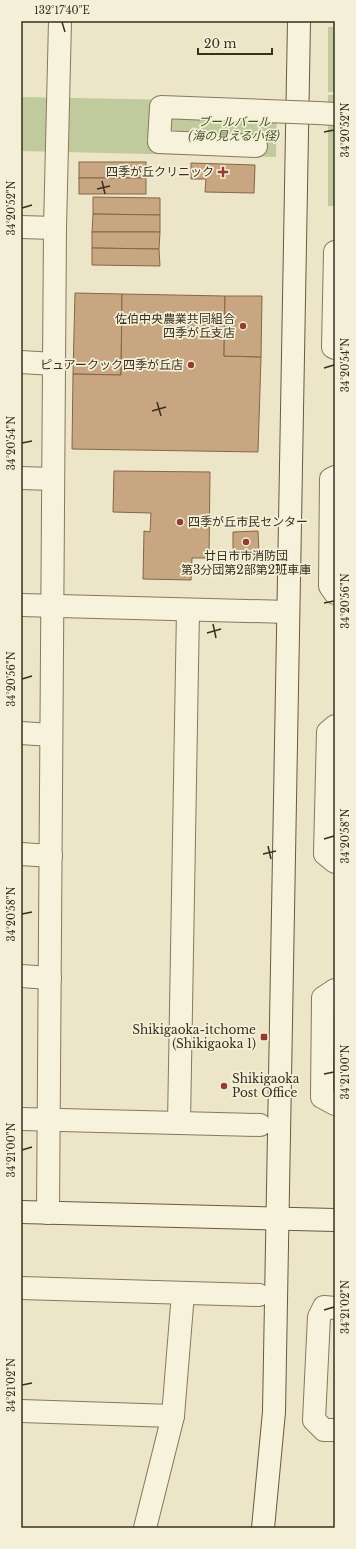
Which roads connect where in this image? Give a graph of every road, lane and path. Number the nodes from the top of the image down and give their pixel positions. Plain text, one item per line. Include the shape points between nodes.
1 (60, 21) edge
2 (299, 21) edge
3 (326, 113) edge
4 (256, 146) dead end
5 (21, 227) edge
6 (55, 228) junction
7 (335, 252) edge
8 (335, 348) edge
9 (21, 362) edge
10 (54, 364) junction
11 (335, 477) edge
12 (21, 478) edge
13 (53, 479) junction
14 (335, 593) edge
15 (21, 605) edge
16 (52, 606) junction
17 (188, 610) junction
18 (288, 612) junction
19 (335, 726) edge
20 (21, 733) edge
21 (52, 735) junction
22 (21, 854) edge
23 (51, 856) junction
24 (335, 862) edge
25 (21, 976) edge
26 (50, 978) junction
27 (335, 990) edge
28 (335, 1104) edge
29 (21, 1119) edge
30 (49, 1120) junction
31 (179, 1123) junction
32 (260, 1125) dead end
33 (21, 1212) edge
34 (48, 1213) junction
35 (277, 1218) junction
36 (335, 1220) edge
37 (21, 1288) edge
38 (182, 1293) junction
39 (259, 1295) dead end
40 (335, 1308) edge
41 (21, 1411) edge
42 (173, 1416) junction
43 (335, 1430) edge
44 (145, 1528) edge
45 (263, 1528) edge

1 - 6 street
2 - 18 street
3 - 4 street, bridge via 161,107 159,142
5 - 6 street
6 - 10 street
7 - 8 street
9 - 10 street
10 - 13 street
11 - 14 street via 331,479 330,586
12 - 13 street
13 - 16 street
15 - 16 street
16 - 17 street
16 - 21 street
17 - 18 street
17 - 31 street
18 - 35 street
19 - 24 street via 328,732 325,854
20 - 21 street
21 - 23 street
22 - 23 street
23 - 26 street
25 - 26 street
26 - 30 street
27 - 28 street via 323,998 322,1097
29 - 30 street
30 - 31 street
30 - 34 street
31 - 32 street
33 - 34 street
34 - 35 street
35 - 36 street
35 - 45 street via 274,1412
37 - 38 street
38 - 39 street
38 - 42 street
40 - 43 street via 324,1307 320,1318 314,1420 324,1430
41 - 42 street
42 - 44 street

